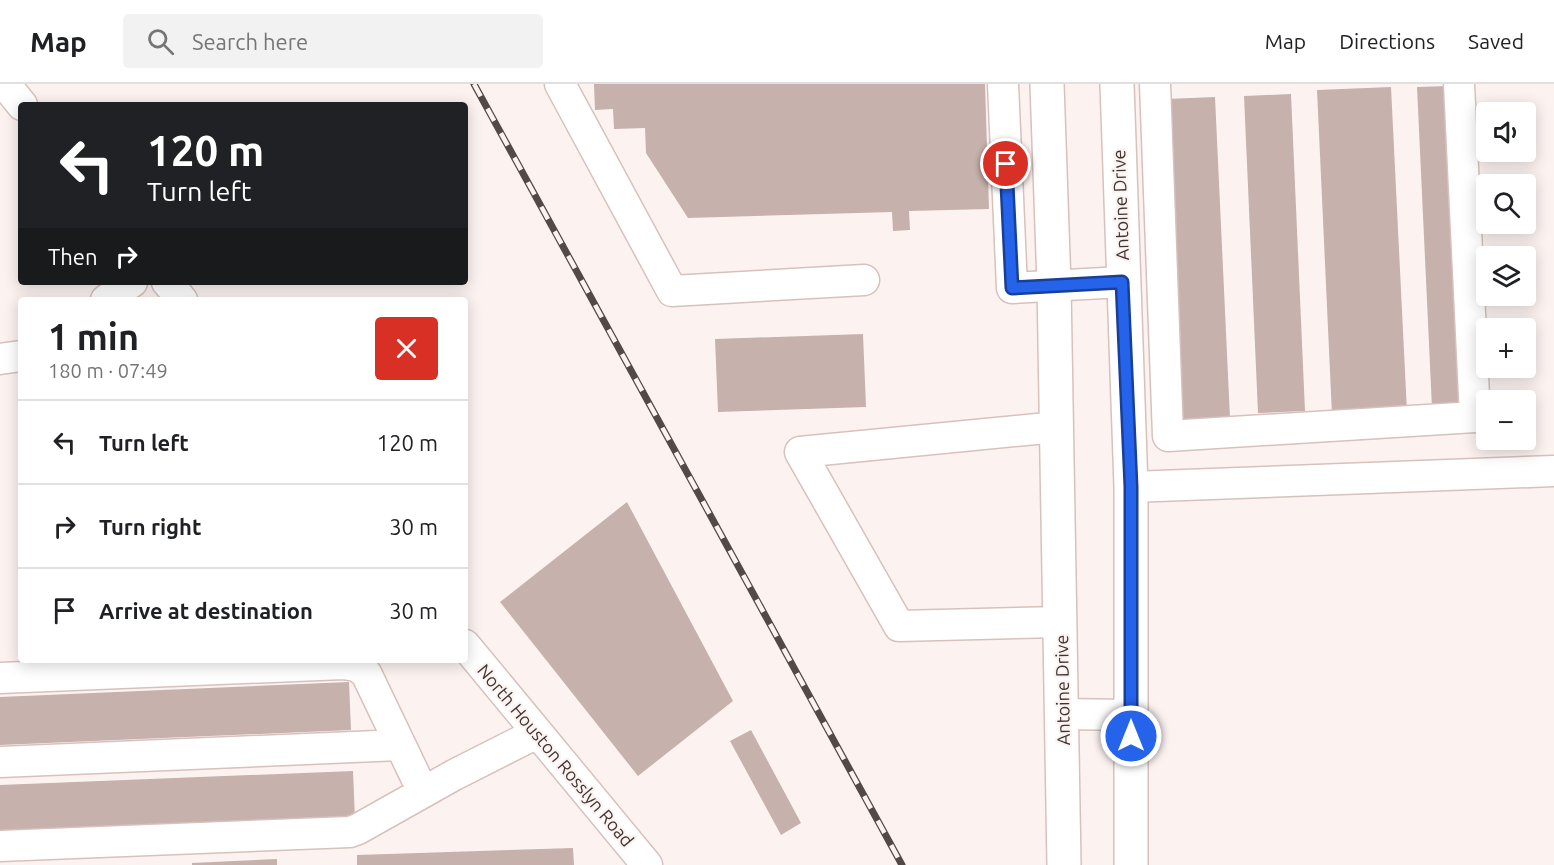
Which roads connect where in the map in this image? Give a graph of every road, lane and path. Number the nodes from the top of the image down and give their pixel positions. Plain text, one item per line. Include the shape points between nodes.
1 (5, 84) edge
2 (560, 84) edge
3 (1003, 84) edge
4 (1047, 84) edge
5 (1117, 84) edge
6 (1155, 84) edge
7 (1460, 84) edge
8 (20, 102) edge
9 (864, 280) dead end
10 (1122, 282) junction
11 (128, 285) edge
12 (170, 285) edge
13 (1054, 285) junction
14 (110, 297) edge
15 (180, 297) edge
16 (18, 356) edge
17 (0, 359) edge
18 (1057, 427) junction
19 (1554, 471) edge
20 (1131, 487) junction
21 (1060, 622) junction
22 (468, 649) edge
23 (0, 678) edge
24 (1062, 714) junction
25 (1131, 715) junction
26 (537, 733) junction
27 (400, 744) junction
28 (0, 762) edge
29 (423, 792) junction
30 (0, 846) edge
31 (647, 865) edge
32 (1064, 865) edge
33 (1131, 865) edge

1 - 8 street
2 - 9 street via 672,291
3 - 13 street via 1012,288
4 - 13 main road, Antoine Drive
5 - 10 main road, Antoine Drive
6 - 7 street via 1168,436 1475,417
10 - 13 street
10 - 20 main road, Antoine Drive
11 - 14 street
12 - 15 street
13 - 18 main road, Antoine Drive
16 - 17 street
18 - 21 main road, Antoine Drive
18 - 21 street via 800,452 899,626
19 - 20 street
20 - 25 main road, Antoine Drive
21 - 24 main road, Antoine Drive
22 - 26 street, North Houston Rosslyn Road
23 - 27 street via 356,666 366,673
24 - 25 street
24 - 32 main road, Antoine Drive
25 - 33 main road, Antoine Drive
26 - 29 street
26 - 31 street, North Houston Rosslyn Road
27 - 28 street
27 - 29 street
29 - 30 street via 350,832

